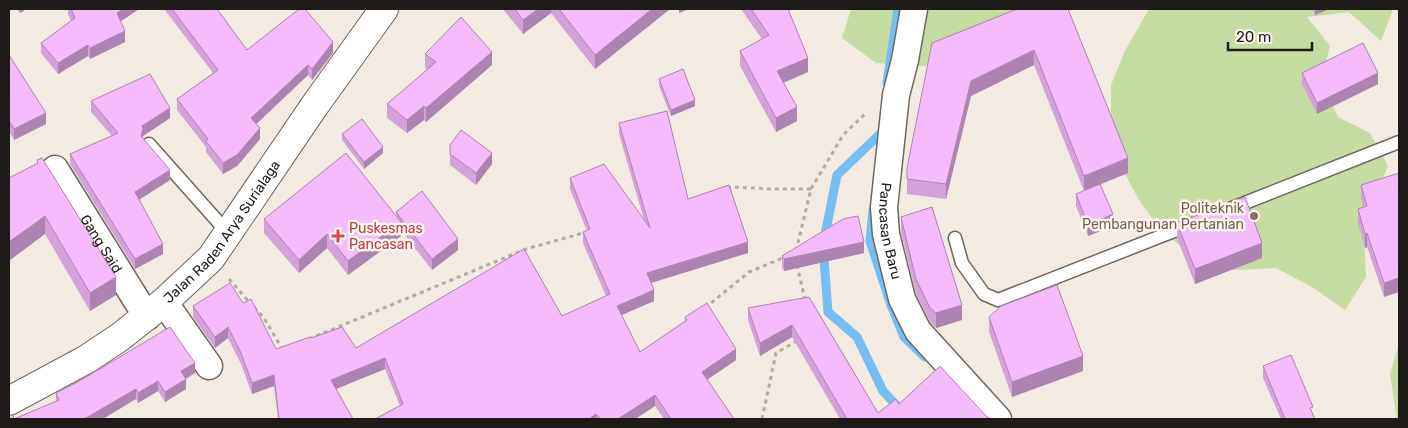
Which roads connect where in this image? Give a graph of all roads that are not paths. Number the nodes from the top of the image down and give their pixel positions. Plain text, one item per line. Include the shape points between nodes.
1 (384, 9) edge
2 (914, 9) edge
3 (1399, 142) edge
4 (149, 144) edge
5 (55, 169) dead end
6 (1223, 212) edge
7 (1204, 219) edge
8 (228, 233) junction
9 (955, 238) dead end
10 (156, 310) junction
11 (209, 366) dead end
12 (9, 401) edge
13 (998, 419) edge

1 - 8 main road, Jalan Raden Arya Surialaga
2 - 13 street, Pancasan Baru via 896,95 884,207 886,234 902,299 918,331
3 - 6 lane
4 - 8 lane
5 - 10 street, Gang Said
7 - 9 lane via 998,300 984,294 962,263
8 - 10 main road, Jalan Raden Arya Surialaga via 210,258
10 - 11 street, Gang Said
10 - 12 main road, Jalan Raden Arya Surialaga via 88,359

